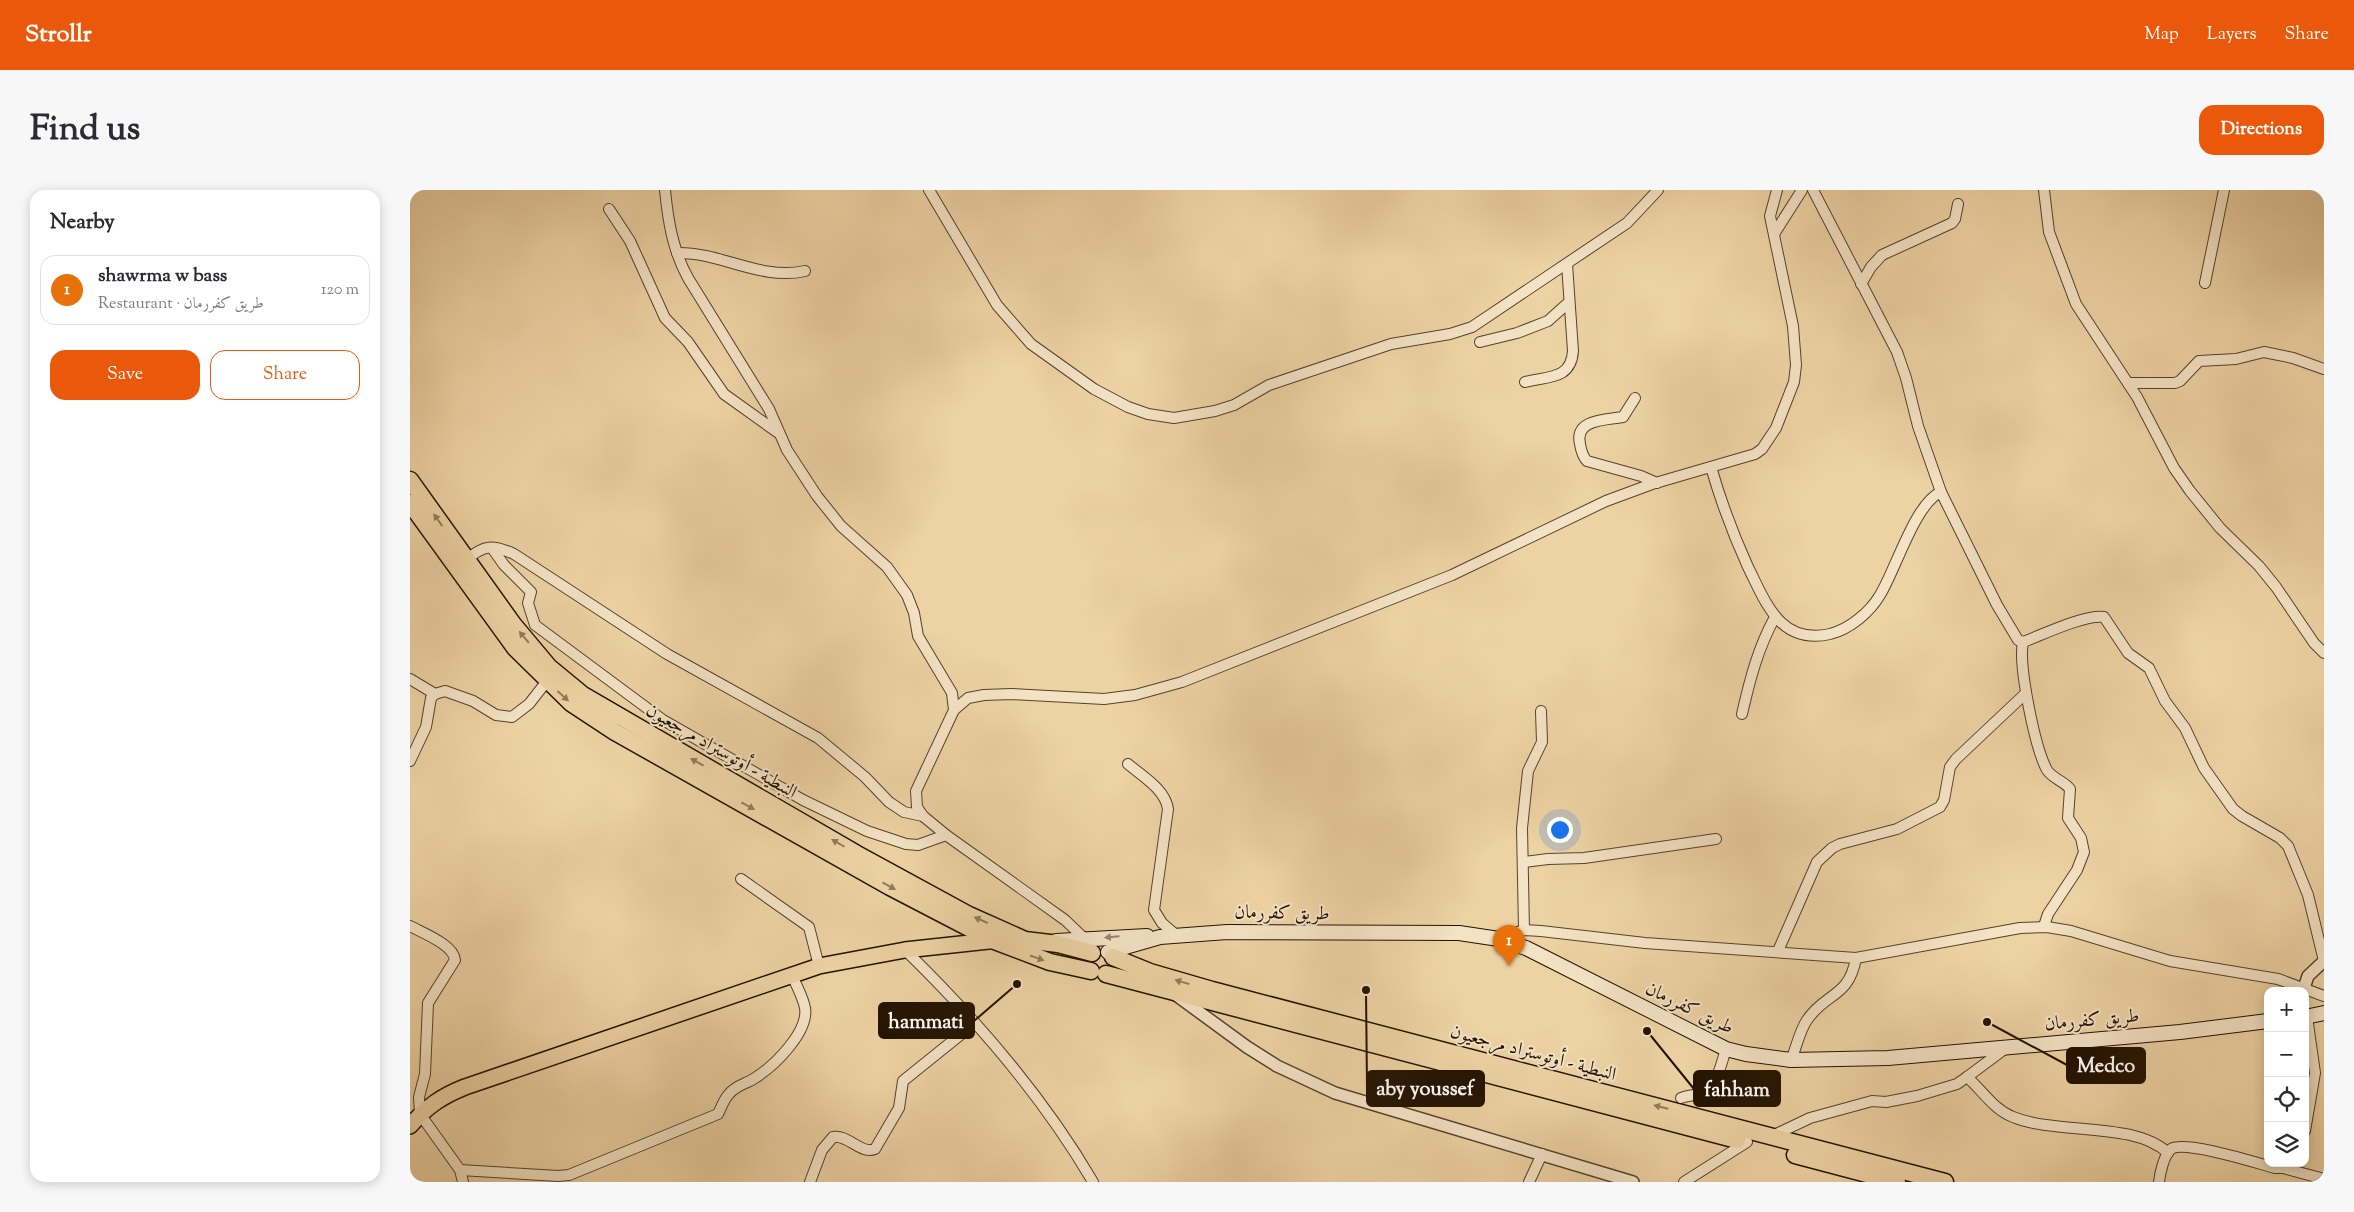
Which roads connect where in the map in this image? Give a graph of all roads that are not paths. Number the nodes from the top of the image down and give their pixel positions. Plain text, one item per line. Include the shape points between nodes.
1 (666, 190) edge
2 (929, 190) edge
3 (1658, 190) edge
4 (1777, 190) edge
5 (1802, 190) edge
6 (1813, 190) edge
7 (2044, 190) edge
8 (2224, 190) edge
9 (1958, 204) dead end
10 (609, 209) dead end
11 (1774, 234) junction
12 (677, 253) junction
13 (1567, 264) junction
14 (805, 271) dead end
15 (2205, 283) dead end
16 (1861, 284) junction
17 (1568, 303) junction
18 (1480, 342) dead end
19 (2324, 369) edge
20 (1525, 382) dead end
21 (2128, 383) junction
22 (1635, 398) dead end
23 (780, 435) junction
24 (1711, 467) junction
25 (410, 480) edge
26 (1657, 483) junction
27 (1941, 492) junction
28 (410, 503) edge
29 (492, 548) junction
30 (460, 562) junction
31 (1775, 617) junction
32 (2023, 642) junction
33 (2324, 653) edge
34 (410, 679) edge
35 (547, 681) junction
36 (2026, 693) junction
37 (435, 694) junction
38 (954, 710) junction
39 (1541, 711) dead end
40 (1742, 714) dead end
41 (410, 761) edge
42 (1128, 764) dead end
43 (803, 800) junction
44 (923, 816) junction
45 (794, 817) junction
46 (946, 835) junction
47 (1716, 839) dead end
48 (1524, 862) junction
49 (742, 879) dead end
50 (410, 926) edge
51 (2044, 926) junction
52 (1524, 930) junction
53 (1176, 935) junction
54 (1160, 937) junction
55 (1499, 938) junction
56 (992, 940) junction
57 (1032, 941) junction
58 (905, 950) junction
59 (1099, 950) junction
60 (1778, 951) junction
61 (1856, 958) junction
62 (2324, 961) edge
63 (819, 966) junction
64 (1099, 973) junction
65 (792, 975) junction
66 (2298, 987) edge
67 (2304, 987) edge
68 (2309, 991) edge
69 (1172, 992) junction
70 (2324, 996) edge
71 (2324, 1013) edge
72 (2309, 1014) edge
73 (2264, 1022) edge
74 (974, 1023) junction
75 (2309, 1032) edge
76 (2008, 1046) junction
77 (1726, 1049) junction
78 (1791, 1060) junction
79 (1967, 1077) junction
80 (1681, 1098) dead end
81 (420, 1114) junction
82 (2307, 1122) edge
83 (410, 1126) edge
84 (1770, 1137) junction
85 (1747, 1142) junction
86 (2168, 1153) junction
87 (1542, 1154) junction
88 (2264, 1162) edge
89 (2290, 1167) edge
90 (460, 1170) junction
91 (2324, 1179) edge
92 (463, 1182) edge
93 (810, 1182) edge
94 (1092, 1182) edge
95 (1529, 1182) edge
96 (1633, 1182) edge
97 (1684, 1182) edge
98 (1897, 1182) edge
99 (1945, 1182) edge
100 (2159, 1182) edge

1 - 12 street via 669,223
2 - 13 street via 997,305 1031,344 1094,389 1128,407 1174,418 1200,415 1234,405 1269,385 1391,344 1450,334 1472,326
3 - 13 street via 1626,223
4 - 11 street via 1770,216
5 - 11 street
6 - 16 street
7 - 21 street via 2049,232 2076,304
8 - 15 street
9 - 16 street via 1952,223 1882,255
10 - 23 street via 630,241 665,318 688,342 724,394
11 - 24 street via 1795,343 1794,382 1776,428 1762,449 1746,458
12 - 14 street via 706,256 775,273
12 - 23 street via 688,278 769,409
13 - 17 street
16 - 27 street via 1903,365 1918,426
17 - 18 street via 1541,324
17 - 20 street via 1572,351 1569,368 1564,373
19 - 21 street via 2294,358 2257,352 2236,359 2199,360 2175,383
21 - 33 street via 2190,491 2220,528 2259,566
22 - 26 street via 1623,417 1594,422 1580,430 1580,447 1587,462
23 - 38 street via 833,517 880,559 907,595 918,636 952,693
24 - 26 street
24 - 31 street via 1736,542 1763,600
30 -> 25 highway, النبطية - أوتوستراد مرجعيون
26 - 38 street via 1585,510 1432,584 1182,682 1135,695 1104,699 984,695 968,698
27 - 31 street via 1924,507 1880,596 1866,613 1833,633 1817,636 1793,630
27 - 32 street via 1997,605 2014,634
28 - 30 highway, النبطية - أوتوستراد مرجعيون
29 - 30 street via 478,550
29 - 43 street via 531,592 528,603 535,625 546,634 663,720
29 - 44 street via 500,548 521,558 667,654 818,738 866,777 889,802 904,812
30 - 35 highway, النبطية - أوتوستراد مرجعيون via 516,648
45 -> 30 highway, النبطية - أوتوستراد مرجعيون via 583,695 549,668
31 - 40 street via 1752,668
32 - 36 street
32 - 62 street via 2096,615 2108,621 2128,653 2149,668 2165,701 2185,728 2204,768 2232,809 2288,846 2308,896
34 - 37 street
35 - 37 street via 529,704 512,717 496,715 473,701 445,691
35 -> 56 highway, النبطية - أوتوستراد مرجعيون via 571,703 615,732 890,887
36 - 51 street via 2042,756 2052,776 2070,789 2068,818 2084,844 2078,870 2048,914
36 - 60 street via 1956,759 1950,767 1940,807 1897,830 1840,844 1822,856
37 - 41 street via 431,698 426,727
38 - 44 street via 916,791 917,807
39 - 48 street via 1542,742 1528,771 1522,828
42 - 53 street via 1167,801 1154,910 1162,923
43 - 45 street
43 - 46 street via 867,831 906,844 918,845
44 - 46 street
57 -> 45 highway, النبطية - أوتوستراد مرجعيون via 969,915
46 - 59 street via 1065,920
47 - 48 street via 1584,858
48 - 52 street
49 - 63 street via 809,927
50 - 81 street via 455,954 455,960 428,1003
51 - 61 street
51 - 66 street via 2170,961 2278,979
52 - 55 street
52 - 60 street via 1645,943
53 - 54 main road, طريق كفررمان
53 - 55 main road, طريق كفررمان via 1227,932 1459,933
54 - 59 main road, طريق كفررمان
54 -> 59 main road via 1121,936
55 - 77 main road, طريق كفررمان via 1526,948
56 - 57 main road
56 - 58 main road
56 -> 64 highway, النبطية - أوتوستراد مرجعيون via 1050,962
57 - 59 highway, النبطية - أوتوستراد مرجعيون
58 - 63 main road
58 - 74 street
59 - 64 highway via 1088,960
59 - 64 highway via 1112,969
84 -> 59 highway, النبطية - أوتوستراد مرجعيون via 1212,990 1150,972
60 - 61 street
61 - 78 street via 1854,974 1846,986 1808,1019
62 - 67 street via 2313,969
63 - 65 main road
64 - 69 highway, النبطية - أوتوستراد مرجعيون
65 - 81 main road via 465,1087 443,1096
65 - 90 street via 805,1008 797,1035 772,1067 728,1094 718,1114 569,1175
68 - 70 street
69 - 85 highway, النبطية - أوتوستراد مرجعيون
69 - 87 street via 1247,1047 1292,1074 1335,1092
71 - 72 main road
73 - 76 main road, طريق كفررمان
74 - 93 street via 903,1081 899,1108 875,1149 867,1150 842,1137 833,1137 822,1150
74 - 94 street via 1023,1078
75 - 82 street via 2316,1074
76 - 78 main road, طريق كفررمان via 1888,1058
76 - 79 street
77 - 78 main road, طريق كفررمان
77 - 80 street via 1712,1086 1700,1094
79 - 84 street via 1957,1084 1917,1096 1886,1102 1872,1100 1810,1118
79 - 86 street via 1991,1103 2012,1116 2032,1123 2119,1134 2155,1143
81 - 83 main road
81 - 90 street
84 - 99 highway, النبطية - أوتوستراد مرجعيون
85 - 97 street
85 - 98 highway, النبطية - أوتوستراد مرجعيون
86 - 88 street via 2176,1148 2195,1148
86 - 100 street
87 - 95 street
87 - 96 street
89 - 91 street
90 - 92 street

